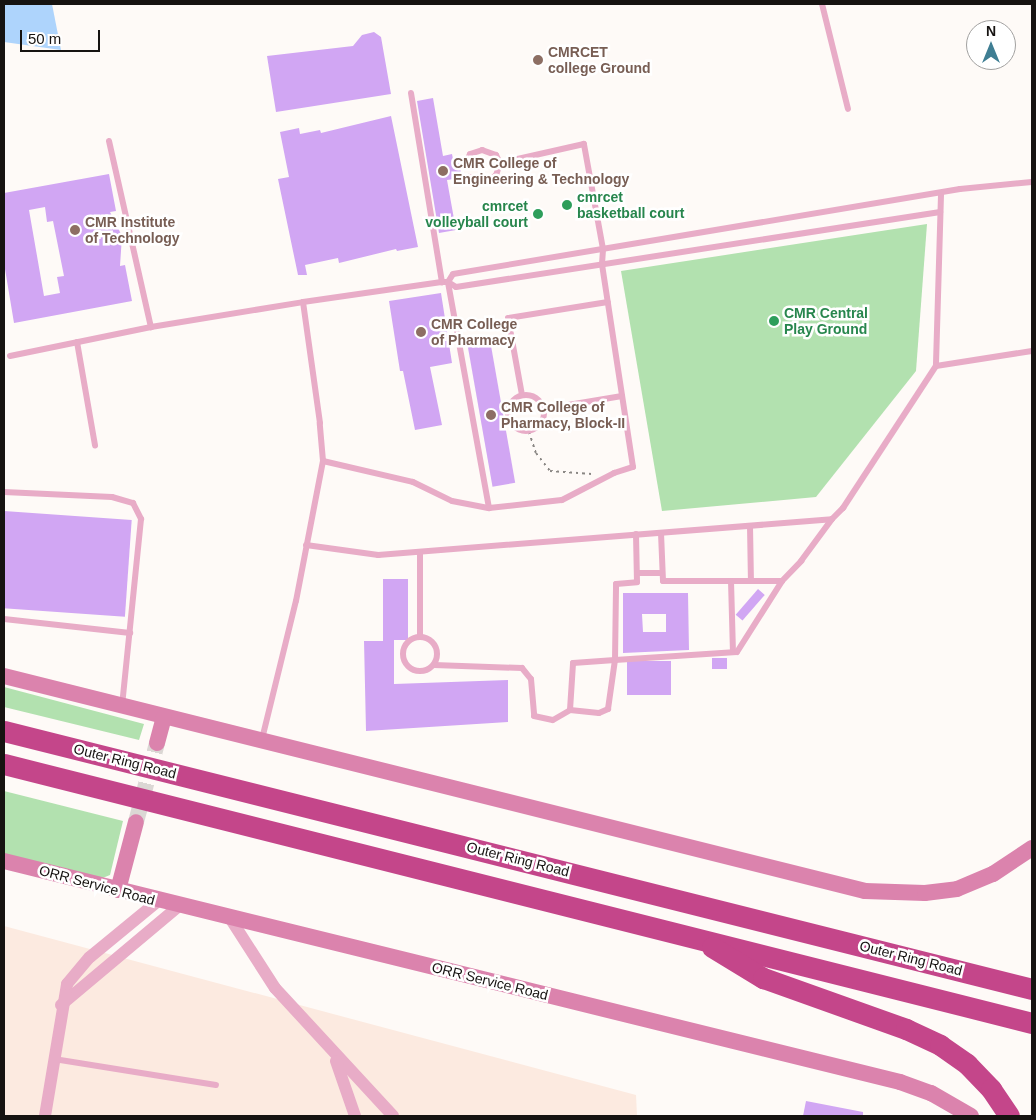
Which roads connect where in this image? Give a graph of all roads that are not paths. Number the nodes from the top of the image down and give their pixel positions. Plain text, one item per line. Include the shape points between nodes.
1 (822, 4) edge
2 (411, 94) dead end
3 (848, 109) dead end
4 (109, 141) dead end
5 (500, 163) junction
6 (464, 167) dead end
7 (469, 178) dead end
8 (1032, 182) edge
9 (941, 195) junction
10 (940, 212) junction
11 (603, 249) junction
12 (602, 264) junction
13 (445, 282) junction
14 (303, 302) junction
15 (608, 302) junction
16 (151, 327) junction
17 (77, 342) junction
18 (1032, 351) edge
19 (10, 356) dead end
20 (936, 366) junction
21 (522, 395) junction
22 (622, 396) junction
23 (544, 409) junction
24 (95, 445) dead end
25 (323, 461) junction
26 (4, 492) edge
27 (489, 508) junction
28 (832, 519) junction
29 (750, 526) junction
30 (661, 533) junction
31 (636, 534) junction
32 (306, 545) junction
33 (420, 552) junction
34 (637, 573) junction
35 (662, 573) junction
36 (731, 581) junction
37 (751, 581) junction
38 (782, 581) junction
39 (4, 619) edge
40 (130, 633) junction
41 (420, 636) junction
42 (733, 652) junction
43 (615, 660) junction
44 (434, 666) junction
45 (4, 676) edge
46 (122, 706) junction
47 (570, 710) junction
48 (164, 717) junction
49 (4, 730) edge
50 (262, 739) junction
51 (157, 743) tunnel mouth
52 (4, 764) edge
53 (136, 822) tunnel mouth
54 (1032, 848) edge
55 (4, 861) edge
56 (118, 890) junction
57 (158, 901) junction
58 (180, 906) junction
59 (230, 918) junction
60 (694, 936) junction
61 (1032, 989) edge
62 (62, 1005) junction
63 (1032, 1023) edge
64 (334, 1056) junction
65 (54, 1059) junction
66 (216, 1085) dead end
67 (45, 1116) edge
68 (355, 1116) edge
69 (393, 1116) edge
70 (971, 1116) edge
71 (1009, 1116) edge

1 - 3 lane
2 - 13 lane
4 - 16 lane
5 - 6 lane via 496,156 482,150 470,154
5 - 7 lane via 496,175 491,178 479,181
5 - 11 lane via 584,144
8 - 9 lane via 960,189
9 - 10 lane
9 - 11 lane
10 - 12 lane
10 - 20 lane
11 - 12 lane
11 - 13 lane via 452,274
12 - 13 lane via 456,287
12 - 15 lane
13 - 14 lane
13 - 27 lane
14 - 16 lane
14 - 25 lane
15 - 21 lane via 508,318
15 - 22 lane
16 - 17 lane
17 - 19 lane
17 - 24 lane
18 - 20 lane
20 - 28 lane via 843,508
21 - 23 lane via 531,396
21 - 23 lane via 513,400 507,417 511,426 529,432 538,427
22 - 23 lane
22 - 27 lane via 633,467 614,473 562,500
25 - 27 lane via 413,482 452,501
25 - 32 lane
26 - 40 lane via 112,497 133,503 141,519
28 - 29 lane
28 - 38 lane
29 - 30 lane
29 - 37 lane
30 - 31 lane
30 - 35 lane
31 - 33 lane
31 - 34 lane
32 - 33 lane via 378,555
32 - 50 lane via 296,601
33 - 41 lane
34 - 35 lane
34 - 43 lane via 637,582 616,584
35 - 36 lane via 662,581
36 - 37 lane
36 - 42 lane
37 - 38 lane
38 - 42 lane via 737,652
39 - 40 lane
40 - 46 lane
41 - 44 lane via 436,646 438,656
41 - 44 lane via 404,647 402,657 416,672
42 - 43 lane
43 - 47 lane via 608,709 598,713
43 - 47 lane via 573,663
44 - 47 lane via 522,668 531,679 534,716 553,720
45 - 46 main road
46 - 48 main road
48 - 50 main road
48 - 51 main road
49 - 61 highway, Outer Ring Road
50 - 54 main road via 865,891 925,894 957,889 993,874
52 - 60 highway
53 - 56 main road
55 - 56 main road, ORR Service Road
56 - 57 main road, ORR Service Road
57 - 58 main road, ORR Service Road
57 - 62 street via 76,970
58 - 59 main road, ORR Service Road
58 - 62 street
59 - 64 street via 275,988
59 - 70 main road, ORR Service Road via 900,1082 931,1093
60 - 63 highway
60 - 71 highway via 762,978 906,1029 940,1045 967,1064 991,1089
62 - 65 street
64 - 68 street
64 - 69 street
65 - 66 lane
65 - 67 street

